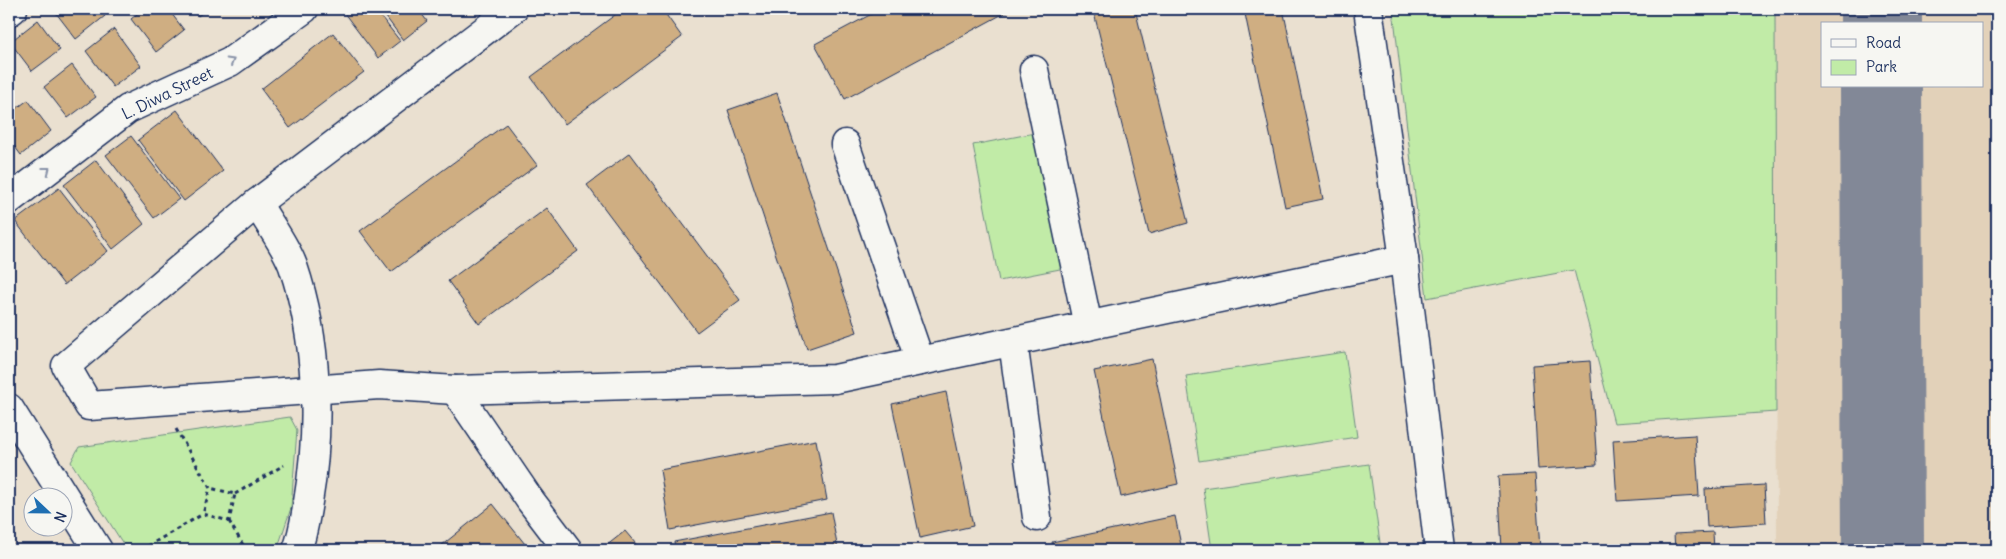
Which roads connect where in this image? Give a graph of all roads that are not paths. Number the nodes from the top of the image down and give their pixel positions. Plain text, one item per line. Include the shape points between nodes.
1 (13, 9) edge
2 (304, 9) edge
3 (513, 9) edge
4 (1368, 9) edge
5 (9, 12) edge
6 (1034, 70) dead end
7 (845, 144) dead end
8 (9, 200) edge
9 (257, 203) junction
10 (1404, 259) junction
11 (1088, 326) junction
12 (1013, 342) junction
13 (920, 362) junction
14 (316, 389) junction
15 (455, 390) junction
16 (10, 412) edge
17 (1037, 517) dead end
18 (98, 550) edge
19 (297, 550) edge
20 (568, 550) edge
21 (1439, 550) edge

1 - 5 street
8 -> 2 street, L. Diwa Street via 128,109 230,62
3 - 9 street
4 - 10 street
6 - 11 street
7 - 13 street
9 - 14 street via 292,264 304,309
9 - 14 street via 66,366 88,406
10 - 11 street
10 - 21 street
11 - 12 street
12 - 13 street
12 - 17 street
13 - 15 street via 835,379
14 - 15 street via 379,385
14 - 19 street via 314,464 302,538
15 - 20 street
16 - 18 street

